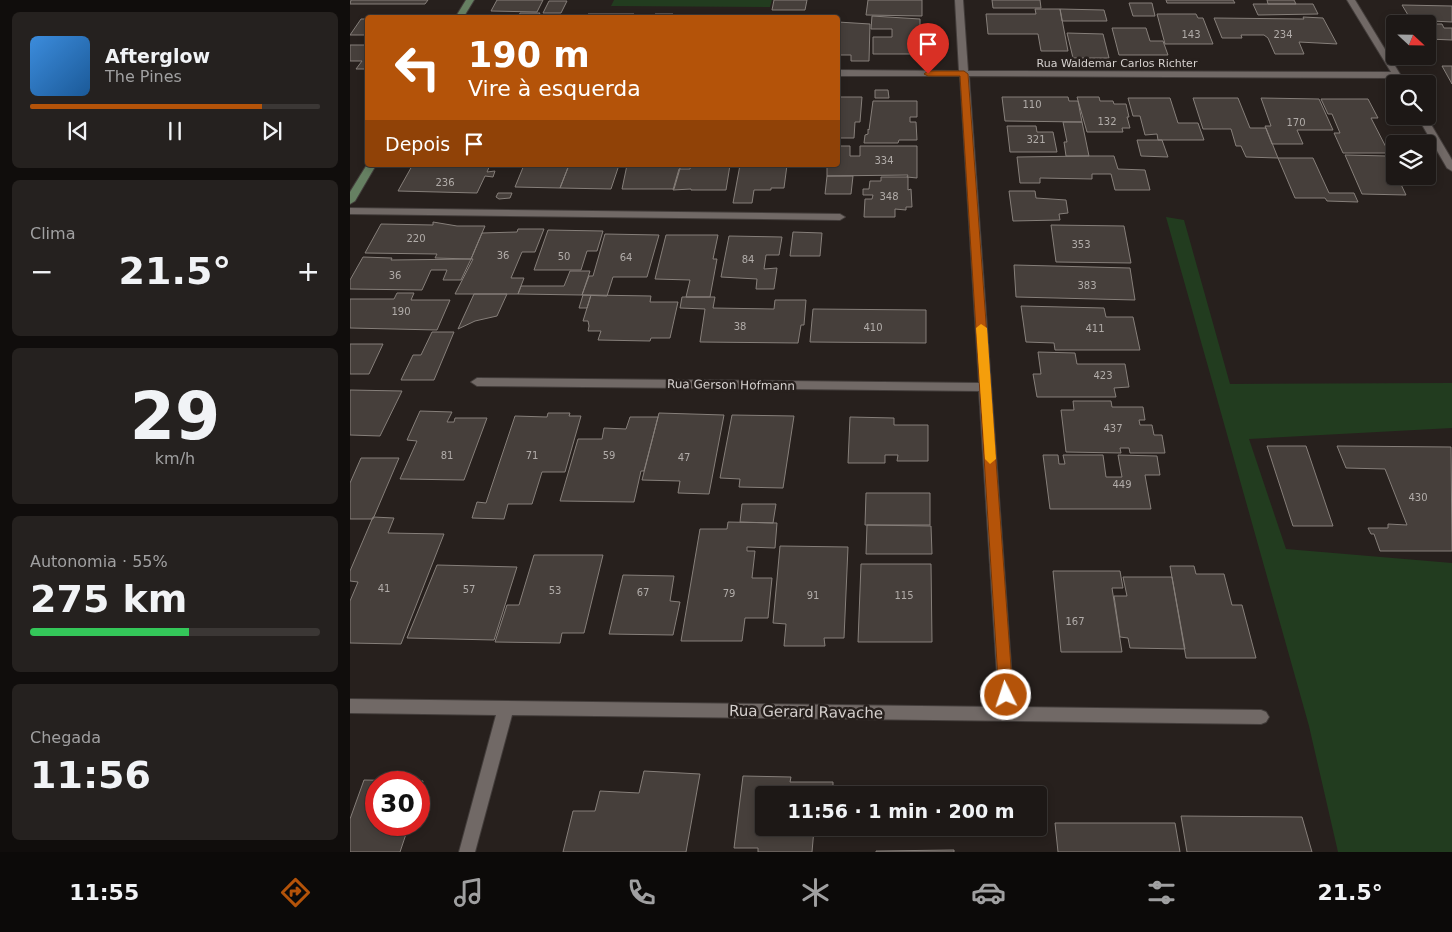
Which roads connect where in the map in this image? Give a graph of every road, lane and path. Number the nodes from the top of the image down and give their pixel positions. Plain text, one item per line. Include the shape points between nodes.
1 (470, 0) edge
2 (959, 0) edge
3 (1351, 0) edge
4 (461, 15) edge
5 (840, 74) edge
6 (964, 74) junction
7 (1396, 75) joint
8 (1427, 125) edge
9 (1448, 155) edge
10 (370, 167) edge
11 (1452, 168) edge
12 (350, 201) edge
13 (350, 211) edge
14 (840, 217) dead end
15 (477, 382) dead end
16 (986, 388) junction
17 (350, 706) edge
18 (506, 708) junction
19 (1007, 714) junction
20 (1261, 717) dead end
21 (467, 852) edge

1 - 4 main road
2 - 6 street
3 - 7 street
5 - 6 street, Rua Waldemar Carlos Richter
6 - 7 street, Rua Waldemar Carlos Richter
6 - 16 street
8 - 9 street
9 - 11 street
10 - 12 main road
13 - 14 street
15 - 16 street, Rua Gerson Hofmann
16 - 19 street
17 - 18 street, Rua Gerard Ravache
18 - 19 street, Rua Gerard Ravache
18 - 21 street
19 - 20 street, Rua Gerard Ravache

